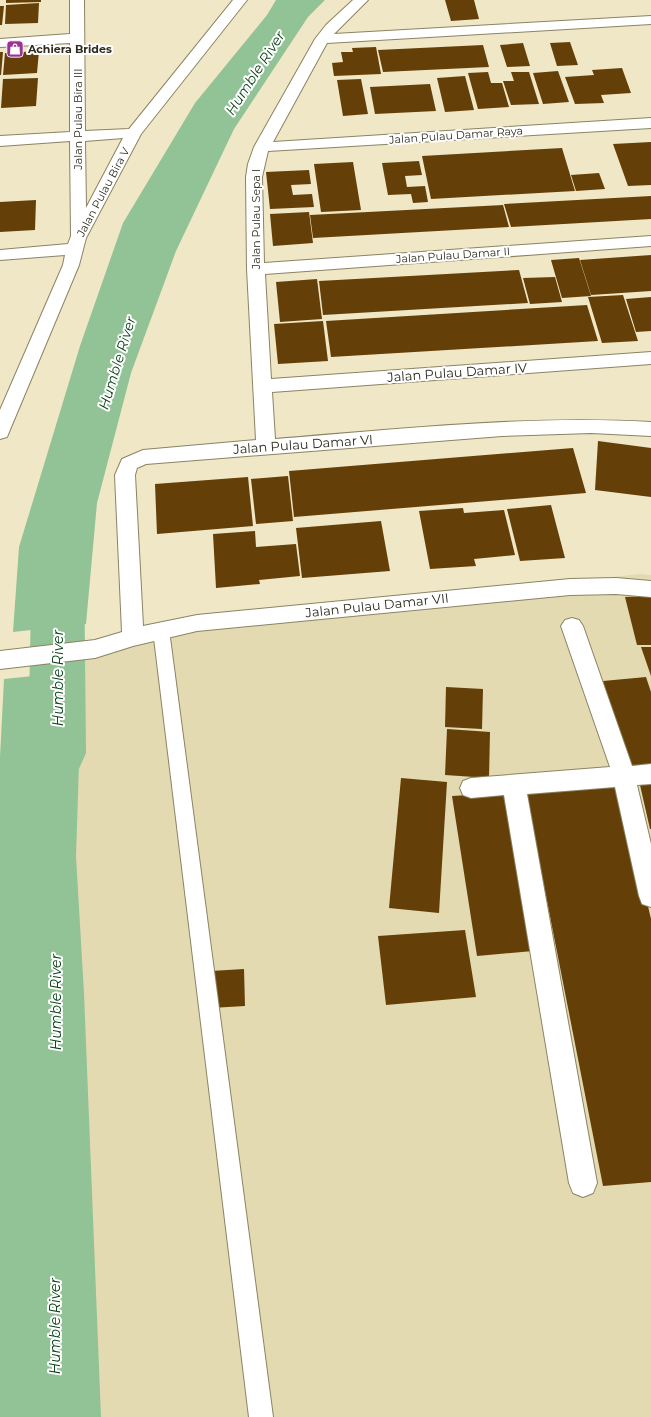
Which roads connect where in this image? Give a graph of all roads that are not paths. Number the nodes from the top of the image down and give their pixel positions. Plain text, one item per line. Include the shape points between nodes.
1 (77, 0) edge
2 (240, 0) edge
3 (361, 0) edge
4 (651, 20) edge
5 (78, 38) junction
6 (322, 39) junction
7 (0, 43) edge
8 (651, 124) edge
9 (134, 133) junction
10 (79, 136) junction
11 (0, 141) edge
12 (262, 148) junction
13 (651, 240) edge
14 (77, 244) junction
15 (0, 255) edge
16 (256, 269) junction
17 (651, 358) edge
18 (263, 386) junction
19 (651, 429) edge
20 (0, 432) edge
21 (266, 446) junction
22 (651, 589) edge
23 (572, 626) dead end
24 (160, 630) junction
25 (133, 637) junction
26 (0, 660) edge
27 (651, 774) edge
28 (624, 776) junction
29 (514, 785) junction
30 (471, 788) dead end
31 (651, 896) edge
32 (583, 1183) dead end
33 (261, 1417) edge

1 - 5 street, Jalan Pulau Bira III
2 - 9 street, Jalan Pulau Bira V
3 - 6 street, Jalan Pulau Sepa I
4 - 6 street
5 - 7 street
5 - 10 street, Jalan Pulau Bira III
6 - 12 street, Jalan Pulau Sepa I
8 - 12 street, Jalan Pulau Damar Raya
9 - 10 street
9 - 14 street, Jalan Pulau Bira V
10 - 11 street
10 - 14 street, Jalan Pulau Bira III
12 - 16 street, Jalan Pulau Sepa I via 254,178
13 - 16 street, Jalan Pulau Damar II
14 - 15 street
14 - 20 street, Jalan Pulau Bira V
16 - 18 street, Jalan Pulau Sepa I
17 - 18 street, Jalan Pulau Damar IV
18 - 21 street, Jalan Pulau Sepa I
19 - 21 street, Jalan Pulau Damar VI via 615,426 541,426
21 - 25 street, Jalan Pulau Damar VI via 143,457 129,464 125,475
22 - 24 street, Jalan Pulau Damar VII via 616,586 523,591 197,623
23 - 28 street
24 - 25 street, Jalan Pulau Damar VII
24 - 33 lane
25 - 26 street, Jalan Pulau Damar VII via 100,648
27 - 28 street
28 - 29 street
28 - 31 street
29 - 30 street
29 - 32 street

